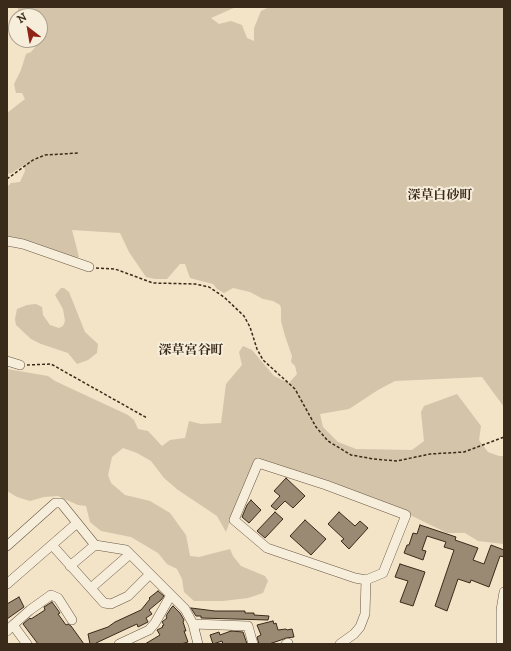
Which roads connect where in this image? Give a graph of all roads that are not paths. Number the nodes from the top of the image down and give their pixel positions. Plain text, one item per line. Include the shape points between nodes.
1 (7, 241) edge
2 (88, 267) road end
3 (7, 361) edge
4 (20, 365) road end
5 (77, 523) junction
6 (52, 545) junction
7 (96, 545) junction
8 (7, 546) edge
9 (130, 554) junction
10 (70, 566) junction
11 (150, 574) junction
12 (366, 580) junction
13 (7, 584) edge
14 (91, 588) junction
15 (504, 592) edge
16 (171, 595) junction
17 (73, 619) dead end
18 (193, 624) junction
19 (10, 628) edge
20 (27, 644) edge
21 (118, 644) edge
22 (198, 644) edge
23 (253, 644) edge
24 (340, 644) edge
25 (501, 644) edge

1 - 2 street via 23,244
3 - 4 street
5 - 6 street
5 - 7 street
5 - 8 street via 61,503 55,503
6 - 10 street
6 - 13 street
7 - 9 street via 126,550
7 - 10 street
9 - 11 street
9 - 14 street
10 - 14 street
11 - 14 street via 128,596 111,604 104,603
11 - 16 street
12 - 12 street via 267,548 234,520 258,463 406,515 383,573
12 - 24 street via 365,614 360,628
15 - 25 street
16 - 18 street via 185,609
16 - 21 street via 149,630
17 - 19 street via 58,598 51,595
18 - 22 street
18 - 23 street via 248,626
19 - 20 street

